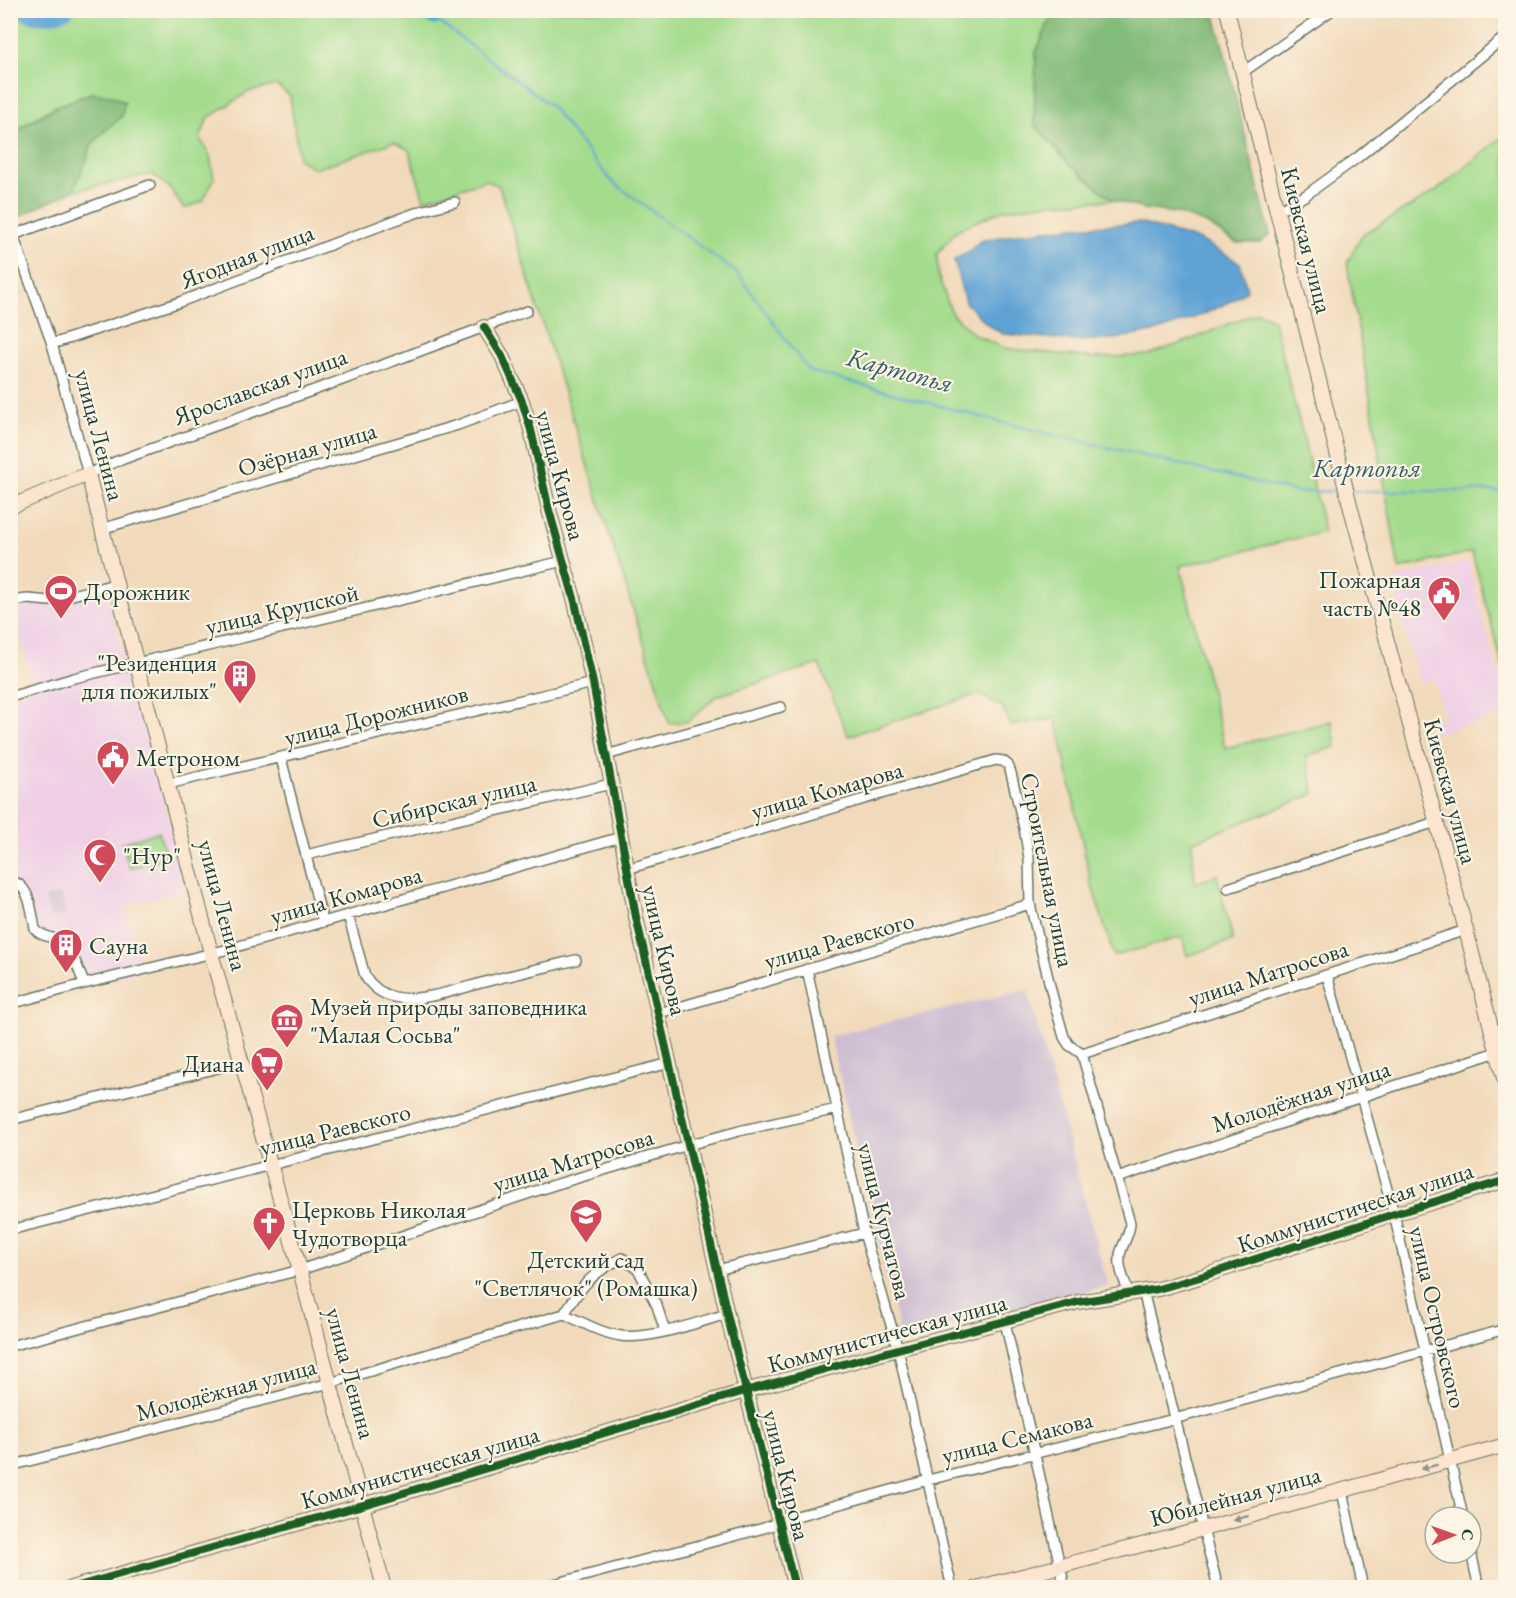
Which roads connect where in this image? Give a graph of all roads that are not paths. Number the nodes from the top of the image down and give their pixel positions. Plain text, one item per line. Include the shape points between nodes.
1 (1227, 10) edge
2 (1332, 10) edge
3 (1506, 36) edge
4 (1243, 72) junction
5 (150, 185) dead end
6 (454, 202) dead end
7 (1277, 212) junction
8 (527, 311) dead end
9 (484, 327) junction
10 (52, 344) junction
11 (522, 401) junction
12 (88, 474) junction
13 (10, 507) edge
14 (101, 529) junction
15 (563, 561) junction
16 (116, 584) junction
17 (10, 601) edge
18 (136, 664) junction
19 (593, 683) junction
20 (10, 697) edge
21 (781, 707) dead end
22 (606, 755) junction
23 (281, 758) junction
24 (1003, 760) joint
25 (168, 784) junction
26 (611, 784) junction
27 (1436, 822) junction
28 (621, 837) junction
29 (306, 855) junction
30 (627, 869) junction
31 (10, 881) edge
32 (1228, 888) dead end
33 (1030, 904) junction
34 (348, 915) junction
35 (323, 922) junction
36 (1466, 930) junction
37 (211, 953) junction
38 (576, 960) dead end
39 (807, 969) junction
40 (1327, 975) junction
41 (84, 984) junction
42 (10, 1004) edge
43 (659, 1013) junction
44 (1497, 1052) junction
45 (1082, 1054) junction
46 (242, 1062) junction
47 (669, 1063) junction
48 (1506, 1086) edge
49 (1362, 1096) junction
50 (837, 1109) junction
51 (10, 1120) edge
52 (688, 1145) junction
53 (271, 1165) junction
54 (1118, 1178) junction
55 (1506, 1180) edge
56 (1394, 1214) junction
57 (10, 1230) edge
58 (864, 1233) junction
59 (300, 1270) junction
60 (717, 1270) junction
61 (1143, 1292) junction
62 (1129, 1293) junction
63 (564, 1314) junction
64 (727, 1314) junction
65 (1005, 1322) junction
66 (1506, 1329) edge
67 (665, 1331) junction
68 (10, 1346) edge
69 (898, 1349) junction
70 (1425, 1351) junction
71 (330, 1383) junction
72 (745, 1391) junction
73 (1174, 1419) junction
74 (1506, 1445) edge
75 (1035, 1453) junction
76 (1450, 1461) junction
77 (10, 1466) edge
78 (928, 1480) junction
79 (1342, 1491) junction
80 (363, 1505) junction
81 (1460, 1505) edge
82 (778, 1523) junction
83 (1203, 1528) junction
84 (1474, 1565) edge
85 (1060, 1566) junction
86 (71, 1587) edge
87 (384, 1587) edge
88 (540, 1587) edge
89 (795, 1587) edge
90 (952, 1587) edge
91 (976, 1587) edge
92 (1065, 1587) edge
93 (1218, 1587) edge
94 (1363, 1587) edge
95 (1479, 1587) edge

1 - 4 street, Киевская улица
2 - 4 street
3 - 7 street via 1357,158
4 - 7 street, Киевская улица
5 - 10 street, улица Ленина via 13,235
6 - 10 street, Ягодная улица
7 - 27 street, Киевская улица via 1351,509
8 - 9 street, Ярославская улица
9 - 11 street, улица Кирова
9 - 12 street, Ярославская улица
10 - 12 street, улица Ленина
11 - 14 street, Озёрная улица via 458,425
11 - 15 street, улица Кирова
12 - 13 street, Ярославская улица
12 - 14 street, улица Ленина
14 - 16 street, улица Ленина
15 - 18 street, улица Крупской
15 - 19 street, улица Кирова
16 - 17 street via 49,601
16 - 18 street, улица Ленина
18 - 20 street, улица Крупской
18 - 25 street, улица Ленина
19 - 22 street, улица Кирова
19 - 23 street, улица Дорожников
21 - 22 street
22 - 26 street, улица Кирова
23 - 25 street, улица Дорожников
23 - 29 street
24 - 30 street, улица Комарова
24 - 33 street, Строительная улица via 1011,773 1024,828
25 - 37 street, улица Ленина
26 - 28 street, улица Кирова
26 - 29 street, Сибирская улица
27 - 32 street
27 - 36 street, Киевская улица
28 - 30 street, улица Кирова
28 - 34 street, улица Комарова
29 - 35 street
30 - 43 street, улица Кирова
31 - 41 street via 16,881 25,891 38,933 68,949
33 - 39 street, улица Раевского
33 - 45 street, Строительная улица via 1064,1037
34 - 35 street, улица Комарова
34 - 38 street via 365,976 377,990 393,997 418,998
35 - 37 street, улица Комарова
36 - 40 street, улица Матросова
36 - 44 street, Киевская улица
37 - 41 street, улица Комарова
37 - 46 street, улица Ленина
39 - 43 street, улица Раевского
39 - 50 street, улица Курчатова
40 - 45 street, улица Матросова
40 - 49 street, улица Островского
41 - 42 street, улица Комарова
43 - 47 street, улица Кирова
44 - 48 street, Киевская улица
44 - 49 street, Молодёжная улица
45 - 54 street, Строительная улица
46 - 51 street
46 - 53 street, улица Ленина
47 - 52 street, улица Кирова
47 - 53 street, улица Раевского
49 - 54 street, Молодёжная улица
49 - 56 street, улица Островского
50 - 52 street, улица Матросова
50 - 58 street, улица Курчатова
52 - 59 street, улица Матросова via 554,1185
52 - 60 street, улица Кирова
53 - 57 street, улица Раевского
53 - 59 street, улица Ленина
54 - 62 street, Строительная улица via 1130,1223 1120,1258
55 - 56 street, Коммунистическая улица
56 - 61 street, Коммунистическая улица
56 - 70 street, улица Островского
58 - 60 street
58 - 69 street, улица Курчатова
59 - 68 street, улица Матросова
59 - 71 street, улица Ленина
60 - 64 street, улица Кирова
61 - 62 street, Коммунистическая улица
61 - 73 street
62 - 65 street, Коммунистическая улица
63 - 67 street via 620,1336
63 - 67 street via 581,1287 622,1258 638,1269
63 - 71 street, Молодёжная улица
64 - 67 street
64 - 72 street, улица Кирова
65 - 69 street, Коммунистическая улица
65 - 75 street
66 - 70 street, улица Семакова
69 - 72 street, Коммунистическая улица
69 - 78 street, улица Курчатова
70 - 73 street, улица Семакова
70 - 76 street, улица Островского
71 - 77 street, Молодёжная улица
71 - 80 street, улица Ленина
72 - 80 street, Коммунистическая улица
72 - 82 street, улица Кирова
73 - 75 street, улица Семакова
73 - 83 street
74 - 76 street, Юбилейная улица
75 - 78 street, улица Семакова
75 - 85 street
76 -> 79 street, Юбилейная улица
76 - 81 street, улица Островского
78 - 82 street, улица Семакова
78 - 90 street, улица Курчатова
79 -> 83 street, Юбилейная улица
79 - 94 street
80 - 86 street, Коммунистическая улица
80 - 87 street, улица Ленина
82 - 88 street, улица Семакова
82 - 89 street, улица Кирова
83 - 85 street, Юбилейная улица
83 - 93 street
84 - 95 street
85 - 91 street, Юбилейная улица
85 - 92 street

